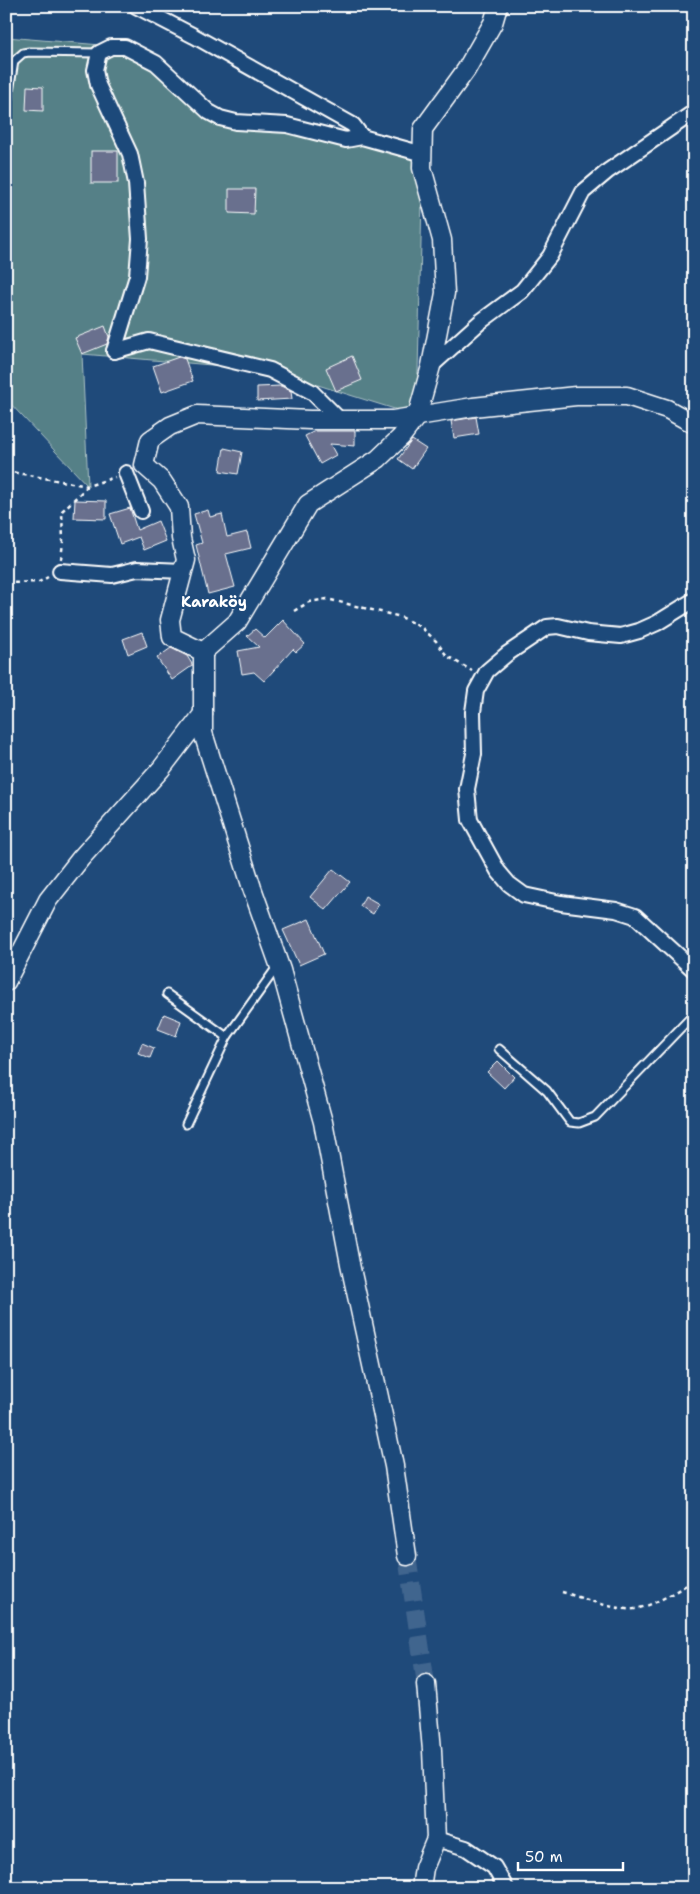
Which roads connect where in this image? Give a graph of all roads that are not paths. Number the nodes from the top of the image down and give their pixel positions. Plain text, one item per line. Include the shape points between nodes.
1 (136, 6) edge
2 (498, 6) edge
3 (99, 53) junction
4 (6, 111) edge
5 (694, 112) edge
6 (362, 137) junction
7 (423, 154) junction
8 (431, 366) junction
9 (417, 416) junction
10 (340, 420) junction
11 (694, 424) edge
12 (126, 473) road end
13 (141, 511) dead end
14 (60, 571) road end
15 (182, 571) junction
16 (694, 600) edge
17 (203, 652) junction
18 (203, 714) junction
19 (279, 964) junction
20 (694, 970) edge
21 (6, 982) edge
22 (167, 994) dead end
23 (694, 1014) edge
24 (227, 1038) junction
25 (499, 1049) dead end
26 (186, 1124) dead end
27 (407, 1556) tunnel mouth
28 (426, 1684) tunnel mouth
29 (436, 1839) junction
30 (421, 1888) edge
31 (506, 1888) edge
32 (551, 1888) edge
33 (558, 1888) edge

1 - 6 street via 353,125
2 - 7 street via 493,23 466,70 423,129
3 - 4 lane via 29,52 18,56 14,60
3 - 6 street via 110,47 125,48 156,63 209,112 220,118 287,125 346,140
3 - 10 street via 98,85 130,154 136,183 140,238 137,276 114,351 149,341 270,370 312,392
5 - 8 street via 583,192 550,256 522,291 480,322
6 - 7 street
7 - 8 street via 422,168 442,240 445,293
8 - 9 street
9 - 10 street via 393,420
9 - 11 street via 576,396 627,396 667,409
9 - 17 street via 378,459 308,504 237,622
10 - 15 street via 197,415 170,426 150,440 144,465 162,481 179,507 186,560
12 - 13 street
14 - 15 street via 112,576 137,569
15 - 17 street via 170,620 172,637
16 - 20 street via 657,623 621,636 547,627 507,654 486,673 476,691 474,754 467,789 470,820 498,871 509,884 524,895 635,916
17 - 18 street
18 - 19 street via 203,733 212,765
18 - 21 street via 161,769 48,900
19 - 24 lane
19 - 27 street via 323,1122 394,1466
22 - 24 lane
23 - 25 lane via 595,1117 580,1123 570,1122 547,1091
24 - 26 lane
28 - 29 street
29 - 30 street via 424,1868
29 - 31 street via 466,1848 494,1867
32 - 33 lane

